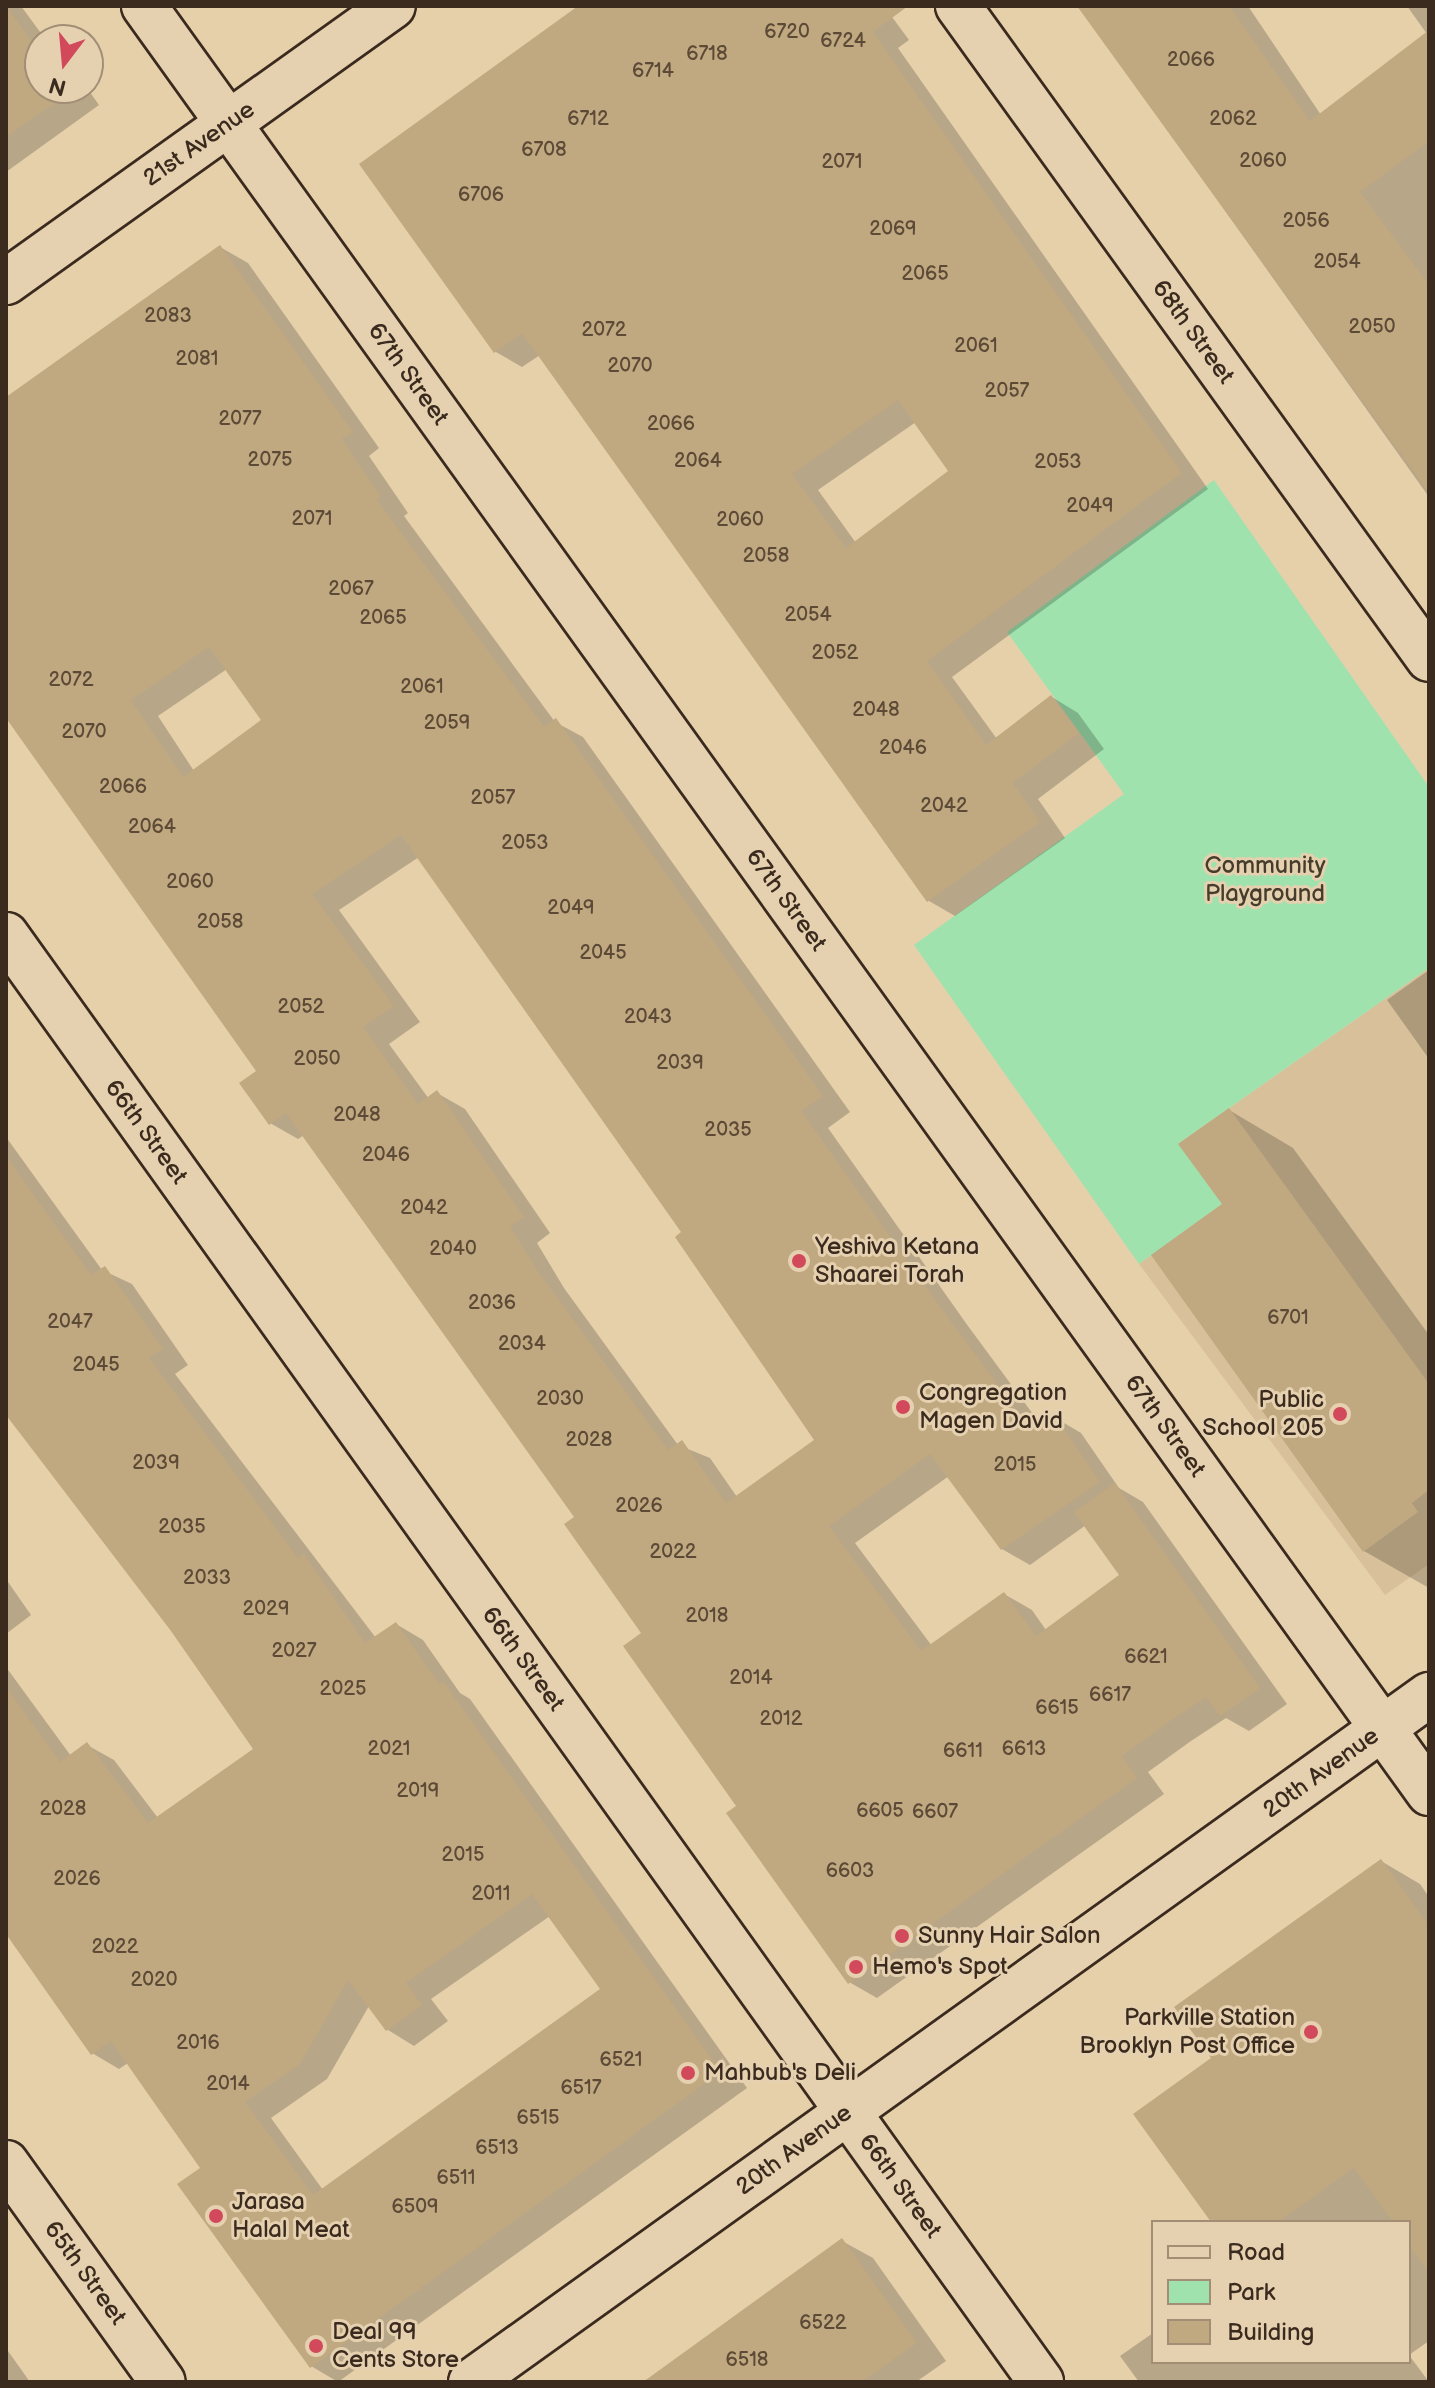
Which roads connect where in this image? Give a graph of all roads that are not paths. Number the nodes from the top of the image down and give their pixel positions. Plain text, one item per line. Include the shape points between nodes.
1 (144, 6) edge
2 (393, 6) edge
3 (958, 6) edge
4 (228, 123) junction
5 (6, 282) edge
6 (1429, 659) edge
7 (6, 935) edge
8 (1429, 1695) edge
9 (1383, 1729) junction
10 (1429, 1793) edge
11 (847, 2112) junction
12 (6, 2163) edge
13 (163, 2382) edge
14 (471, 2382) edge
15 (1041, 2382) edge

1 - 4 street, 67th Street
2 - 4 street, 21st Avenue
3 - 6 street, 68th Street
4 - 5 street, 21st Avenue
4 - 9 street, 67th Street
7 - 11 street, 66th Street
8 - 9 street, 20th Avenue
9 - 10 street, 67th Street
9 - 11 street, 20th Avenue
11 - 14 street, 20th Avenue
11 - 15 street, 66th Street
12 - 13 street, 65th Street

